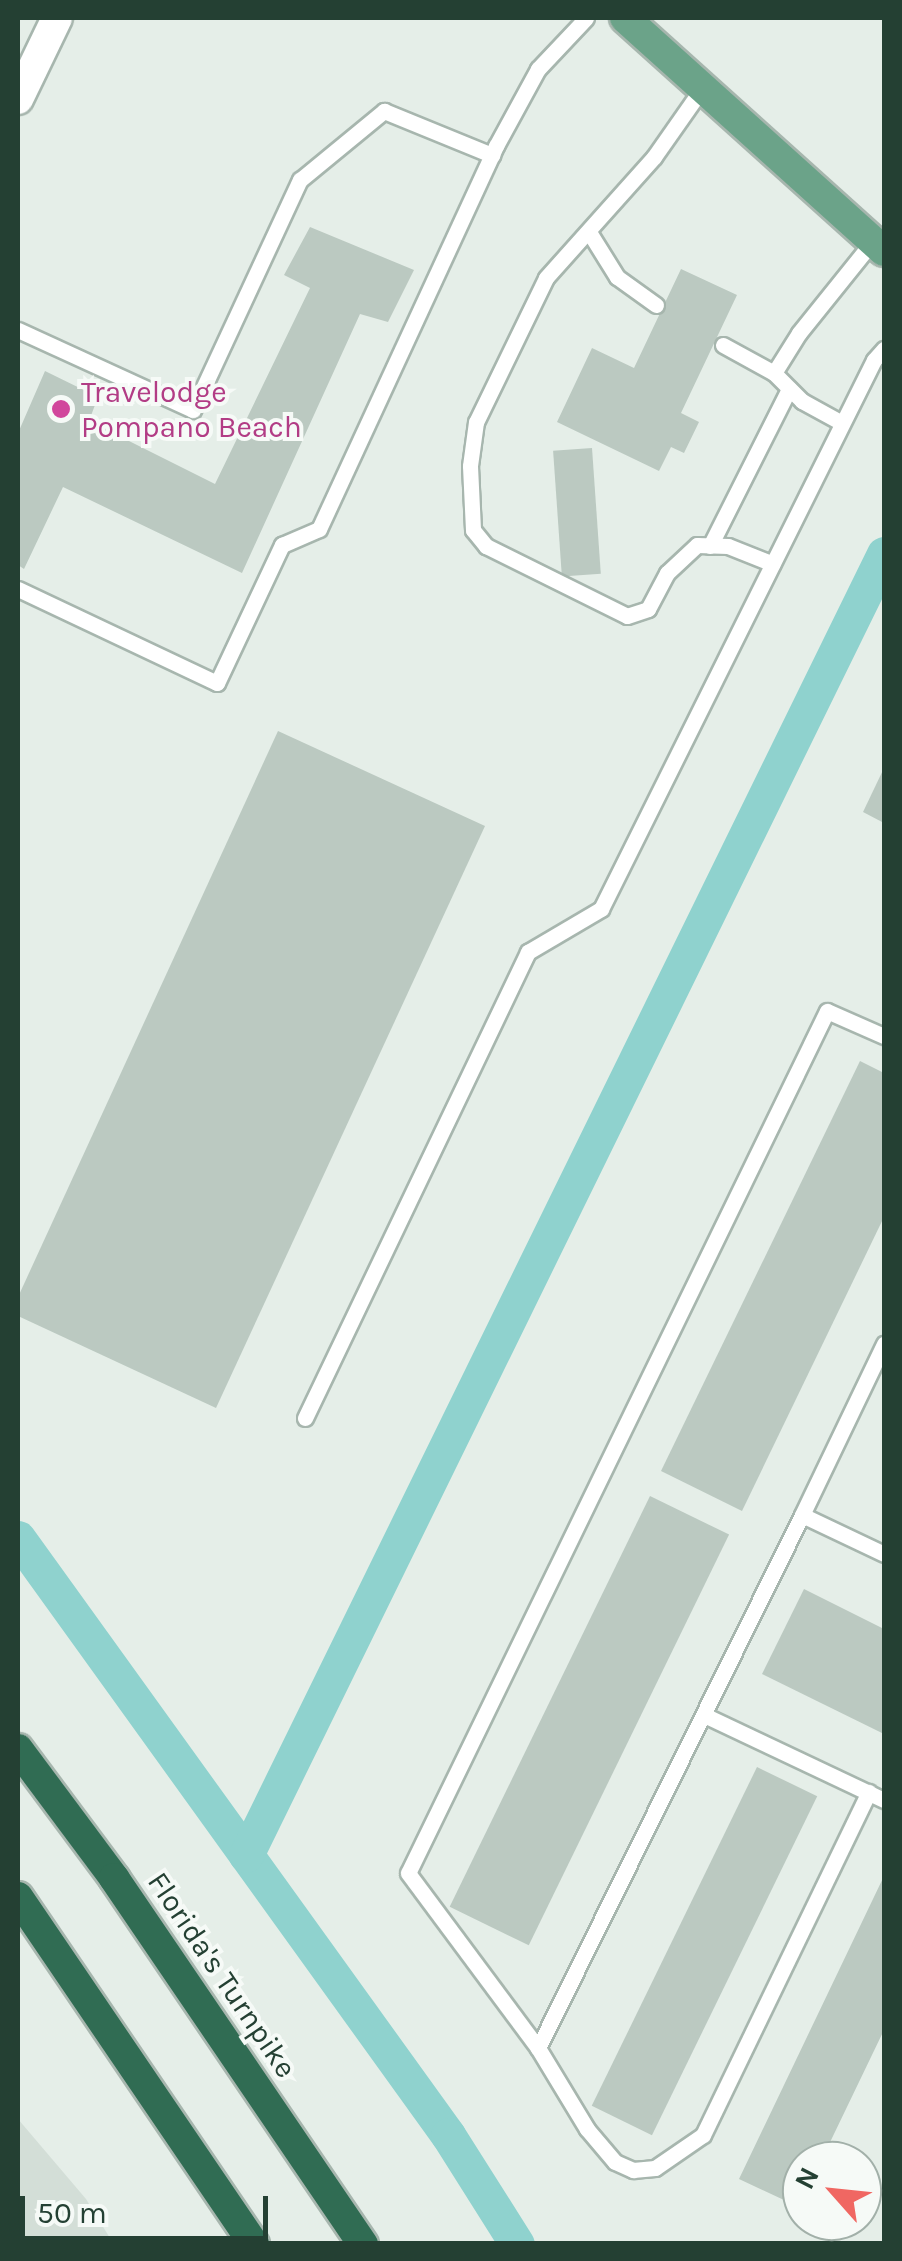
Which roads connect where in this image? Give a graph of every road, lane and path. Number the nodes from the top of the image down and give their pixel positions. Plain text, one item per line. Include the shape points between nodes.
1 (57, 18) edge
2 (586, 18) edge
3 (625, 18) edge
4 (703, 87) junction
5 (18, 99) edge
6 (492, 155) junction
7 (590, 232) junction
8 (879, 246) edge
9 (656, 305) dead end
10 (18, 330) edge
11 (724, 345) dead end
12 (884, 349) edge
13 (774, 373) junction
14 (790, 389) junction
15 (842, 424) junction
16 (710, 546) junction
17 (772, 564) junction
18 (18, 590) edge
19 (884, 1036) edge
20 (884, 1344) edge
21 (305, 1418) dead end
22 (802, 1515) junction
23 (884, 1554) edge
24 (704, 1714) junction
25 (18, 1749) edge
26 (869, 1792) junction
27 (884, 1800) edge
28 (18, 1896) edge
29 (538, 2048) junction
30 (254, 2244) edge
31 (363, 2244) edge

1 - 5 street
2 - 6 lane via 538,68
3 - 4 main road
4 - 7 lane
4 - 8 main road
6 - 10 lane via 384,111 300,180 193,410
6 - 18 lane via 318,529 282,545 218,684
7 - 9 lane via 618,277
7 - 16 lane via 546,278 476,422 473,530 486,546 628,616 648,609 667,573 698,545
8 - 13 lane via 799,333
11 - 13 lane
12 - 15 lane
13 - 14 lane
14 - 15 lane
14 - 16 lane
15 - 17 lane
16 - 17 lane via 728,546
17 - 21 lane via 600,909 528,952
19 - 29 lane via 827,1010 408,1873
20 - 22 lane
22 - 23 lane
22 - 24 lane
24 - 26 lane
24 - 29 lane
25 - 31 highway, Florida's Turnpike
26 - 27 lane
26 - 29 lane via 703,2135 654,2168 634,2170 615,2162
28 - 30 highway

